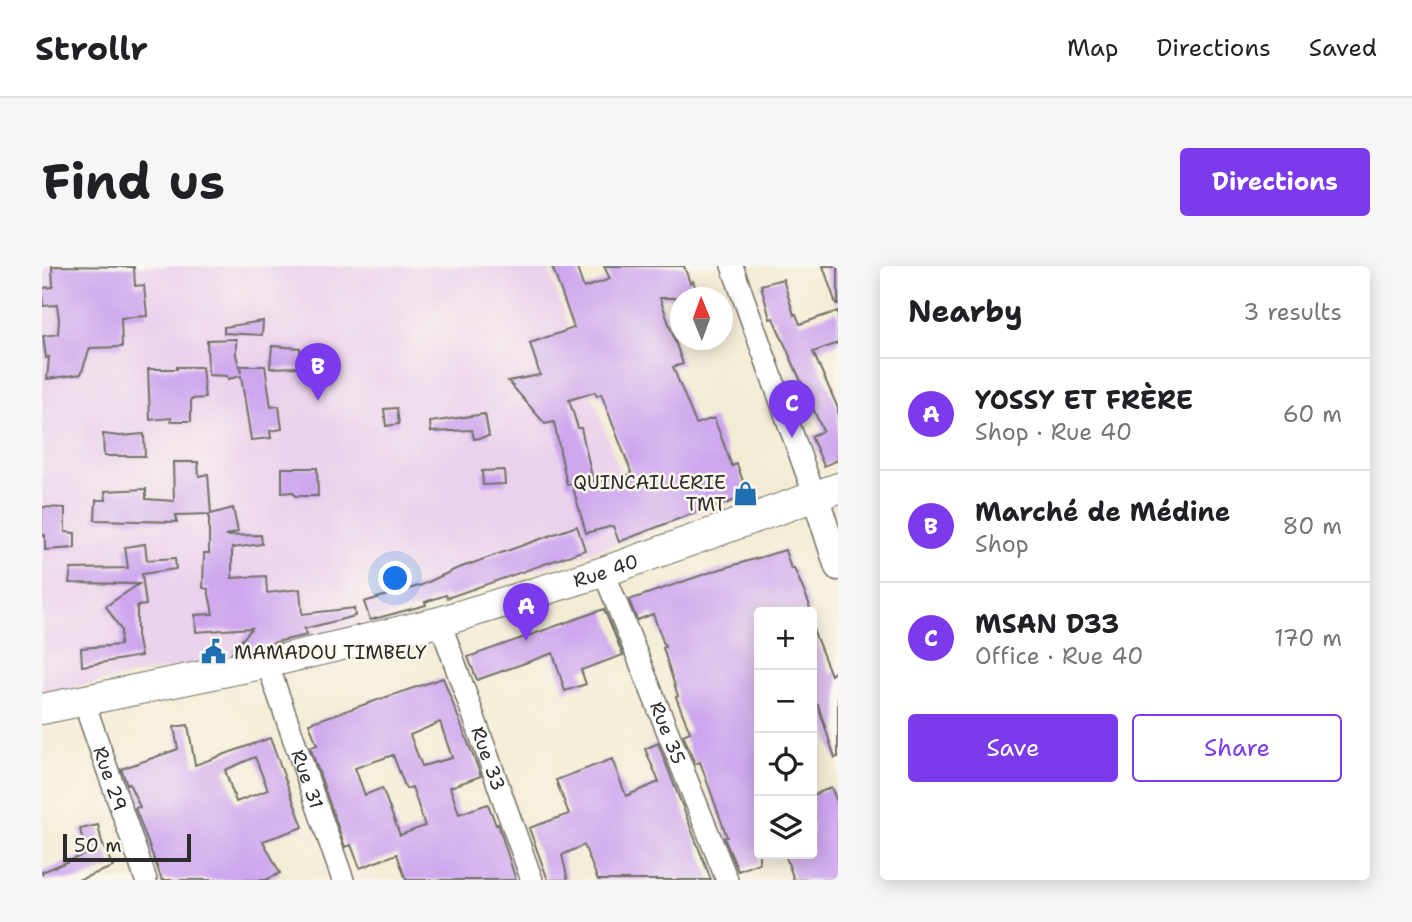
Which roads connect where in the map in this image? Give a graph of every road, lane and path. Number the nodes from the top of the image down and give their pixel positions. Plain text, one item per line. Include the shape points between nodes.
1 (733, 266) edge
2 (828, 500) edge
3 (838, 567) edge
4 (609, 584) junction
5 (445, 636) junction
6 (272, 677) junction
7 (42, 709) edge
8 (89, 717) junction
9 (42, 725) edge
10 (146, 880) edge
11 (343, 880) edge
12 (532, 880) edge
13 (727, 880) edge

1 - 2 street
2 - 3 street
2 - 4 main road, Rue 40
2 - 7 main road, Rue 40 via 439,622
4 - 5 main road, Rue 40
4 - 13 street, Rue 35
5 - 6 main road, Rue 40
5 - 12 street, Rue 33
6 - 8 main road, Rue 40
6 - 11 street, Rue 31
8 - 9 main road, Rue 40
8 - 10 street, Rue 29

